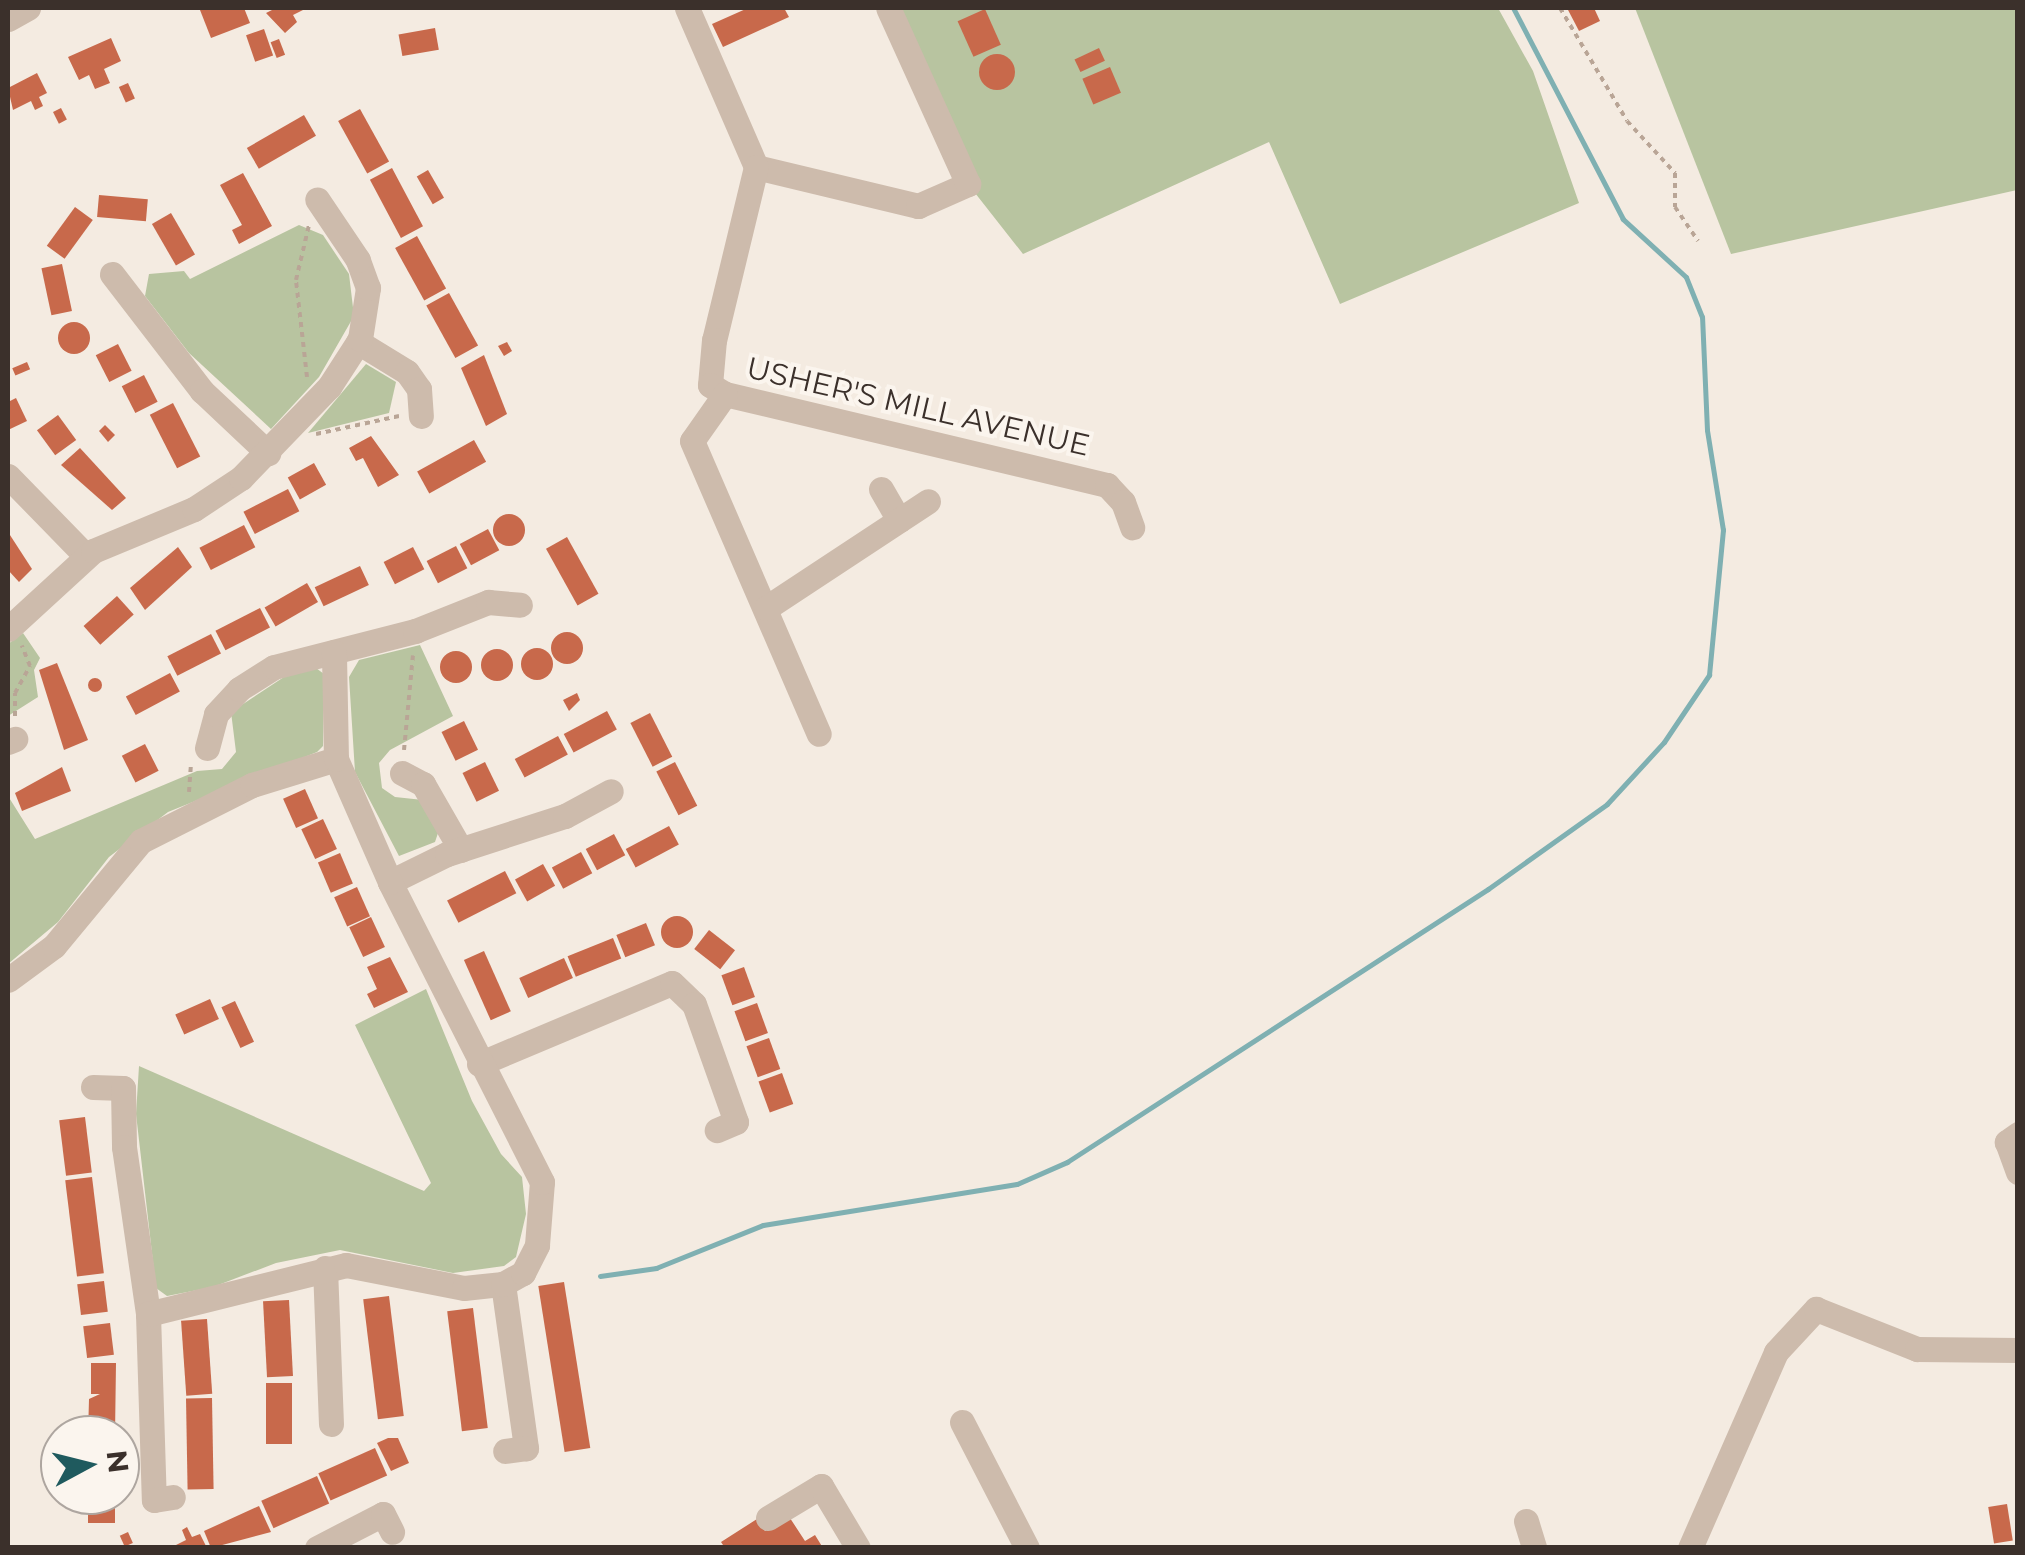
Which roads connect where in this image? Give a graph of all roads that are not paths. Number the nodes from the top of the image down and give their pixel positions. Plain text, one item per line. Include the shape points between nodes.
1 (28, 8) edge
2 (687, 8) edge
3 (888, 8) edge
4 (8, 19) edge
5 (756, 166) junction
6 (317, 200) road end
7 (112, 274) dead end
8 (358, 342) junction
9 (725, 394) junction
10 (421, 416) road end
11 (268, 452) junction
12 (8, 476) edge
13 (881, 489) dead end
14 (928, 501) dead end
15 (899, 520) junction
16 (1132, 527) dead end
17 (86, 556) junction
18 (520, 605) dead end
19 (766, 608) junction
20 (10, 626) edge
21 (334, 652) junction
22 (818, 734) dead end
23 (207, 748) road end
24 (336, 759) junction
25 (402, 773) road end
26 (611, 791) dead end
27 (460, 850) junction
28 (390, 882) junction
29 (8, 980) edge
30 (479, 1064) junction
31 (93, 1087) dead end
32 (717, 1130) dead end
33 (2018, 1134) edge
34 (2018, 1172) edge
35 (325, 1268) junction
36 (503, 1284) junction
37 (148, 1314) junction
38 (2018, 1350) edge
39 (962, 1422) dead end
40 (330, 1424) dead end
41 (504, 1451) dead end
42 (174, 1498) dead end
43 (768, 1518) dead end
44 (1526, 1521) dead end
45 (392, 1532) dead end
46 (317, 1548) edge
47 (858, 1548) edge
48 (1027, 1548) edge
49 (1534, 1548) edge
50 (1690, 1548) edge

1 - 4 street
2 - 5 street
3 - 5 street via 968,184 918,206
5 - 9 street, USHER'S MILL AVENUE via 708,373 710,385
6 - 8 street via 358,260 368,288 370,312
7 - 11 street via 202,392
8 - 10 street via 406,372 419,390
8 - 11 street
9 - 16 street, USHER'S MILL AVENUE via 1107,485 1123,502
9 - 19 street via 692,441
11 - 17 street via 194,509
12 - 17 street
13 - 15 street
14 - 15 street
15 - 19 street
17 - 20 street
18 - 21 street via 488,602 415,631
19 - 22 street
21 - 23 street via 274,666 239,689 216,714
21 - 24 street
24 - 28 street
24 - 29 street via 176,819 140,842 54,946
25 - 27 street via 423,784
26 - 27 street via 566,816
27 - 28 street
28 - 30 street
30 - 32 street via 672,983 694,1004 736,1122
30 - 36 street via 542,1182 537,1245 522,1273
31 - 37 street via 123,1088 124,1147
33 - 34 street via 2006,1142
35 - 36 street via 382,1268 464,1288
35 - 37 street via 224,1300
35 - 40 street
36 - 41 street via 526,1448
37 - 42 street via 154,1500
38 - 50 street via 1916,1349 1816,1309 1776,1352
39 - 48 street
43 - 47 street via 821,1486
44 - 49 street
45 - 46 street via 384,1514

